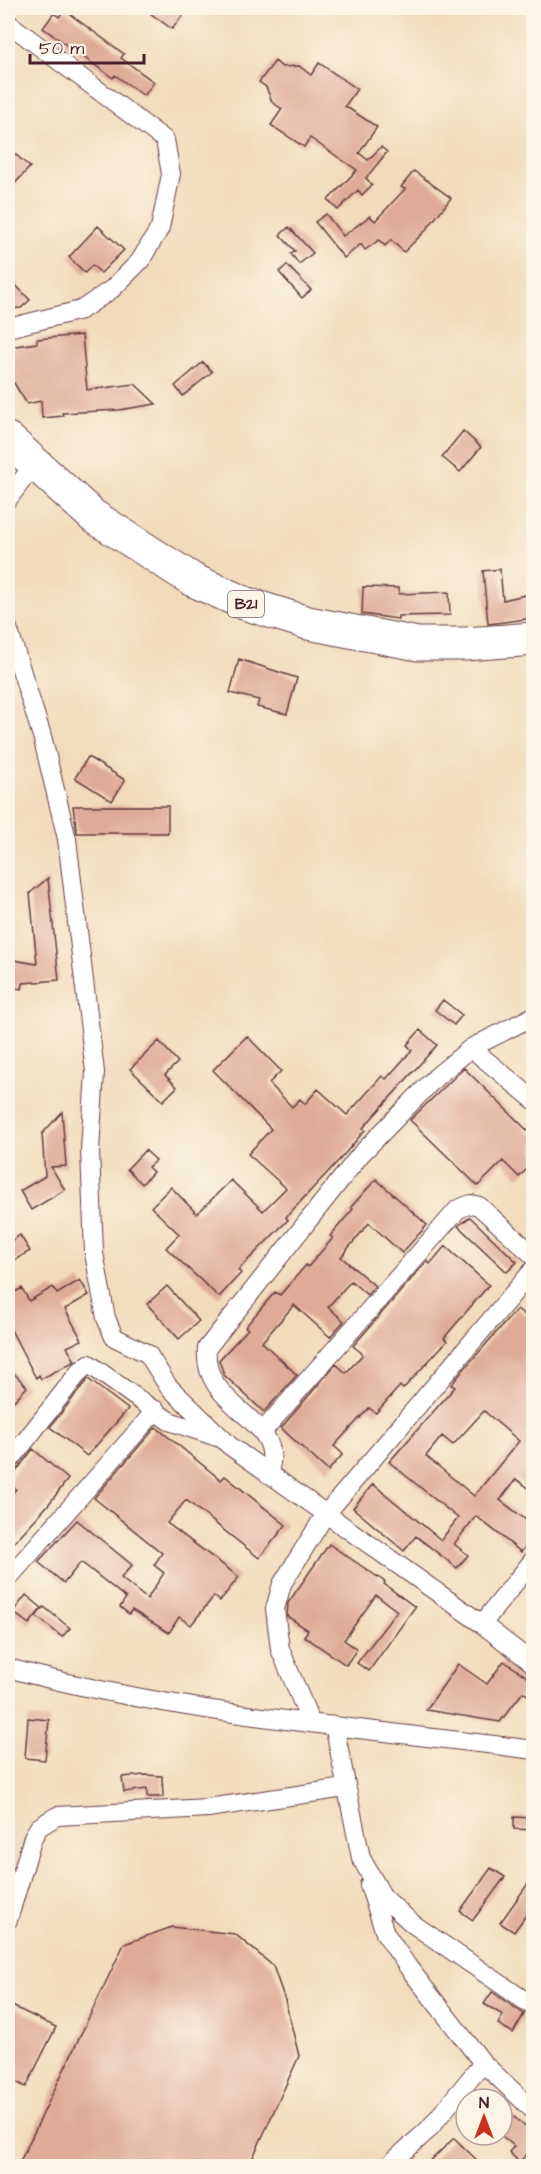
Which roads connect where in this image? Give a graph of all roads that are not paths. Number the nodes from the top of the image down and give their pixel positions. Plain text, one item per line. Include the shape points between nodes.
1 (8, 23) edge
2 (8, 328) edge
3 (8, 439) edge
4 (35, 463) junction
5 (8, 499) edge
6 (8, 628) edge
7 (534, 639) edge
8 (11, 653) edge
9 (534, 1016) edge
10 (471, 1048) junction
11 (534, 1100) edge
12 (534, 1256) edge
13 (534, 1269) edge
14 (156, 1410) junction
15 (262, 1432) junction
16 (222, 1438) junction
17 (8, 1463) edge
18 (268, 1474) junction
19 (325, 1515) junction
20 (534, 1559) edge
21 (11, 1575) dead end
22 (482, 1624) junction
23 (534, 1664) edge
24 (8, 1668) edge
25 (311, 1723) junction
26 (334, 1725) junction
27 (534, 1750) edge
28 (345, 1788) junction
29 (361, 1858) junction
30 (8, 1920) edge
31 (534, 2007) edge
32 (483, 2063) junction
33 (534, 2111) edge
34 (388, 2166) edge

1 - 2 street via 165,140 171,174 160,228 140,261 112,289 81,310
3 - 4 highway, B21
4 - 5 street
4 - 7 highway, B21 via 93,516 194,580 244,603 308,623 418,644
6 - 8 street
8 - 16 street via 42,736 67,839 95,1072 90,1150 94,1253 106,1318 114,1337 148,1354 168,1386
9 - 10 street
10 - 11 street
10 - 15 street via 436,1077 361,1154 207,1348 207,1367 215,1386
12 - 15 street via 479,1206 471,1204 458,1209
13 - 19 street
14 - 16 street via 169,1421
14 - 17 street via 89,1364
14 - 21 street
15 - 18 street via 273,1450
16 - 18 street
18 - 19 street
19 - 22 street
19 - 25 street via 287,1574 275,1609 280,1649
20 - 22 street
22 - 23 street
24 - 25 street via 163,1704
25 - 26 street
26 - 27 street
26 - 28 street
28 - 29 street
28 - 30 street via 208,1808 57,1816 39,1827 33,1837
29 - 31 street via 383,1897 413,1924
29 - 32 street via 385,1933
32 - 33 street
32 - 34 street via 428,2130

